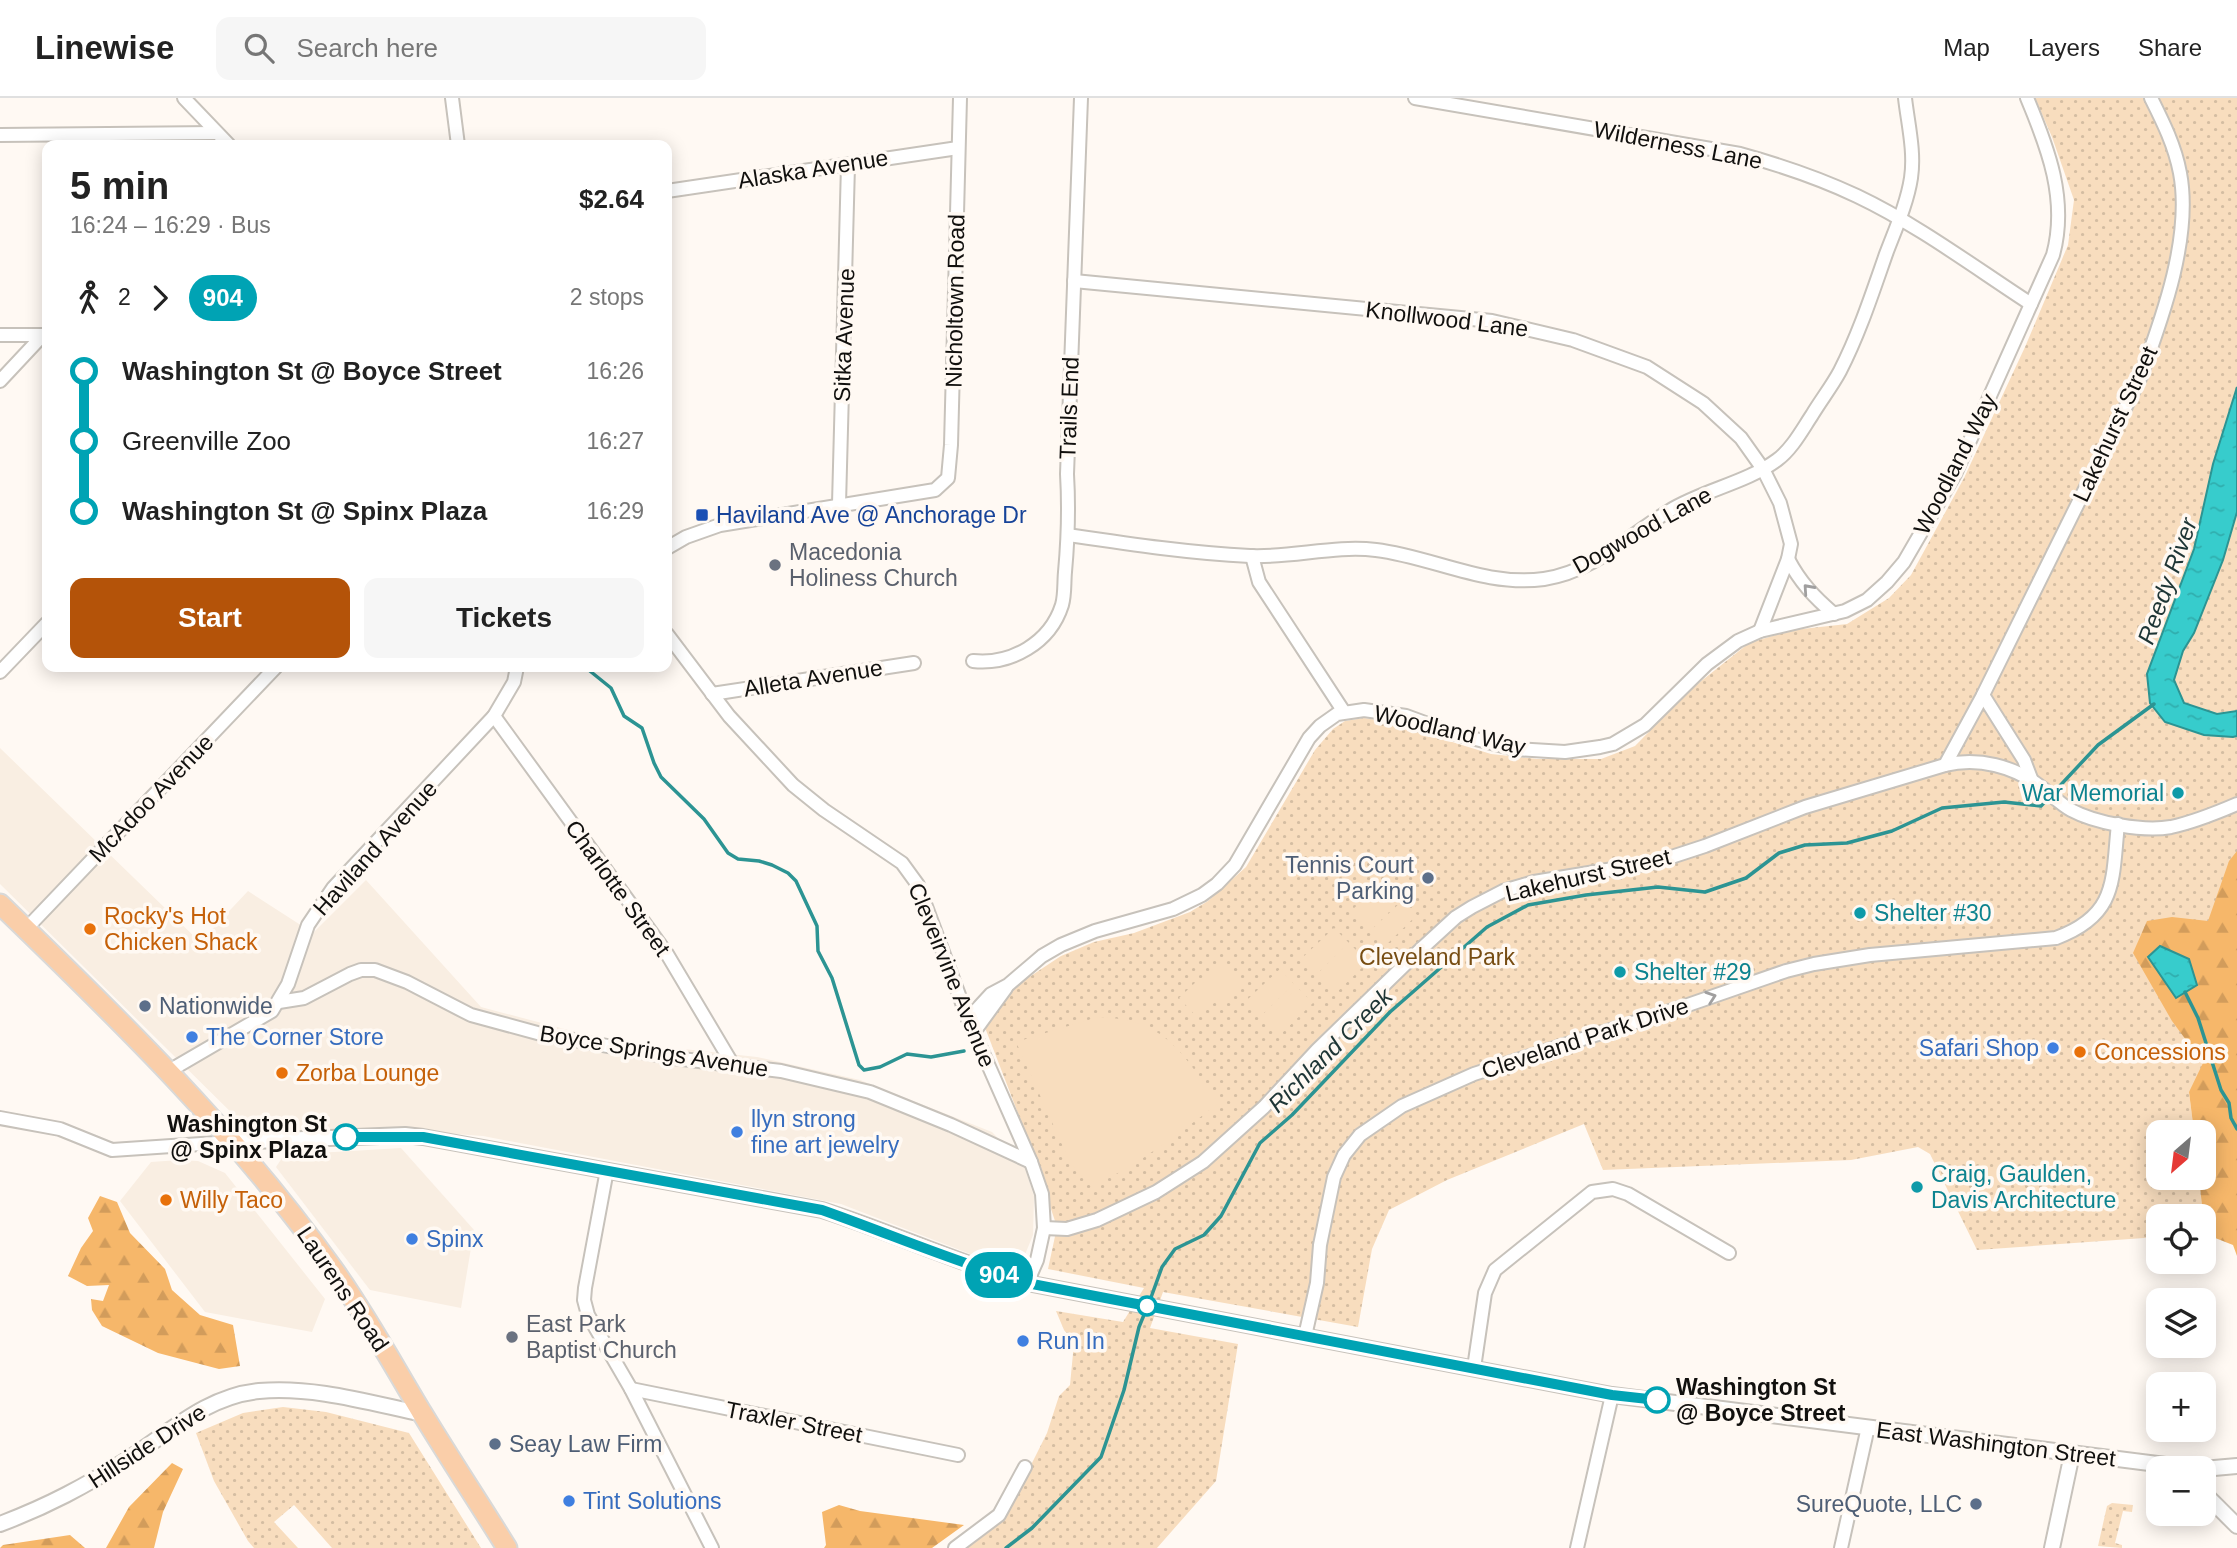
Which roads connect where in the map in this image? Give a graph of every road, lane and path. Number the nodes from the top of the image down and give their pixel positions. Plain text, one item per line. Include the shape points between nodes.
1 (184, 98) edge
2 (452, 98) edge
3 (960, 98) edge
4 (1081, 98) edge
5 (1415, 98) edge
6 (1905, 98) edge
7 (2026, 98) edge
8 (2151, 98) edge
9 (216, 132) junction
10 (0, 135) edge
11 (224, 140) edge
12 (457, 140) edge
13 (958, 148) junction
14 (848, 165) junction
15 (672, 190) edge
16 (1899, 219) junction
17 (1074, 281) junction
18 (2031, 304) junction
19 (0, 335) edge
20 (42, 335) edge
21 (42, 338) edge
22 (0, 381) edge
23 (1763, 469) junction
24 (839, 504) junction
25 (1068, 535) junction
26 (672, 546) edge
27 (1252, 556) junction
28 (1788, 559) junction
29 (1834, 614) junction
30 (42, 628) edge
31 (1760, 631) junction
32 (672, 641) edge
33 (973, 661) dead end
34 (914, 663) dead end
35 (0, 672) edge
36 (271, 672) edge
37 (516, 672) edge
38 (712, 694) junction
39 (1983, 695) junction
40 (1344, 712) junction
41 (494, 716) junction
42 (1945, 765) junction
43 (2037, 784) junction
44 (2237, 804) edge
45 (2118, 824) junction
46 (0, 904) edge
47 (26, 929) junction
48 (1008, 985) junction
49 (279, 1002) junction
50 (968, 1019) junction
51 (974, 1032) junction
52 (733, 1065) junction
53 (169, 1071) junction
54 (0, 1118) edge
55 (231, 1142) junction
56 (1031, 1162) junction
57 (607, 1170) junction
58 (1044, 1228) junction
59 (1729, 1253) dead end
60 (1027, 1283) junction
61 (1305, 1336) junction
62 (1474, 1368) junction
63 (631, 1390) junction
64 (1612, 1395) junction
65 (423, 1414) junction
66 (1868, 1427) junction
67 (2072, 1454) junction
68 (958, 1455) dead end
69 (2146, 1464) edge
70 (2237, 1466) edge
71 (1025, 1467) dead end
72 (2216, 1468) edge
73 (2216, 1505) edge
74 (0, 1524) edge
75 (2237, 1526) edge
76 (508, 1548) edge
77 (712, 1548) edge
78 (955, 1548) edge
79 (1577, 1548) edge
80 (1842, 1548) edge
81 (2052, 1548) edge

1 - 9 street
2 - 12 street
3 - 13 street, Nicholtown Road
4 - 17 street, Trails End
5 - 16 street, Wilderness Lane via 1740,153 1828,183
6 - 16 street, Dogwood Lane via 1913,162
7 - 18 street, Woodland Way via 2049,156 2059,198 2057,240
8 - 39 street, Lakehurst Street via 2171,139 2183,196 2176,260 2161,315 2141,376
9 - 10 street
9 - 11 street
13 - 14 street, Alaska Avenue
13 - 24 street, Nicholtown Road via 948,478 927,493
14 - 15 street, Alaska Avenue
14 - 24 street, Sitka Avenue
16 - 18 street, Wilderness Lane
16 - 23 street, Dogwood Lane via 1838,374 1787,450
17 - 23 street, Knollwood Lane via 1492,321 1536,330 1625,357 1673,381 1741,438
17 - 25 street, Trails End
18 - 29 street, Woodland Way via 1955,474 1904,562 1867,600
19 - 20 street
21 - 22 street
23 - 27 street, Dogwood Lane via 1682,503 1614,550 1555,577 1489,578 1375,550
23 - 28 street, Knollwood Lane via 1780,503 1791,544
24 - 26 street via 711,527
25 - 27 street, Dogwood Lane via 1192,553
25 - 33 street, Trails End via 1062,604 1045,634 1011,657
27 - 40 street via 1259,582
29 -> 28 street, Knollwood Lane via 1798,579
28 - 31 street, Knollwood Lane
29 - 31 street, Woodland Way
30 - 35 street
31 - 40 street, Woodland Way via 1707,664 1631,735 1600,747 1565,752 1515,749 1406,716 1364,709
32 - 38 street, Cleveirvine Avenue
34 - 38 street, Alleta Avenue
36 - 47 street, McAdoo Avenue
37 - 41 street, Haviland Avenue
38 - 50 street, Cleveirvine Avenue via 793,785 911,874
39 - 42 street, Lakehurst Street
39 - 43 street
40 - 48 street, Woodland Way via 1328,719 1309,738 1235,865 1217,884 1173,909 1060,945
41 - 49 street, Haviland Avenue via 333,888 308,925
41 - 52 street, Charlotte Street via 667,954
42 - 43 street, Lakehurst Street via 1962,761 1986,764
42 - 58 street, Lakehurst Street via 1805,807 1656,862 1503,891 1456,917 1202,1162 1156,1192 1097,1220 1067,1229
43 - 45 street via 2084,816
44 - 45 street via 2171,827
61 -> 45 street, Cleveland Park Drive via 1334,1177 1360,1135 1402,1106 1474,1074 1786,971 1840,958 2056,938 2082,926 2108,897
46 - 47 main road, Laurens Road
47 - 53 main road, Laurens Road
48 - 50 street, Woodland Way via 991,994
48 - 51 street, Woodland Way
49 - 52 street, Boyce Springs Avenue via 304,998 350,974 375,970 481,1018 573,1041
49 - 53 street, Haviland Avenue via 265,1017
50 - 51 street, Cleveirvine Avenue
51 - 56 street, Cleveirvine Avenue
52 - 56 street, Boyce Springs Avenue via 870,1092
53 - 55 main road, Laurens Road
54 - 55 street, East Washington Street via 60,1129 112,1150
55 - 57 street, East Washington Street via 405,1135
55 - 65 main road, Laurens Road via 333,1268
56 - 58 street, Cleveirvine Avenue via 1042,1194
57 - 60 street, East Washington Street via 822,1210
57 - 63 street via 584,1300
58 - 60 street, Cleveirvine Avenue
59 - 62 street via 1628,1194 1613,1189 1592,1192 1495,1270 1485,1293
60 - 61 street, East Washington Street
61 - 62 street, East Washington Street
62 - 64 street, East Washington Street
63 - 68 street, Traxler Street
63 - 77 street
64 - 66 street, East Washington Street
64 - 79 street
65 - 74 street, Hillside Drive via 295,1391 229,1397 205,1406 71,1494
65 - 76 main road, Laurens Road
66 - 67 street, East Washington Street
66 - 80 street
67 - 69 street, East Washington Street
67 - 81 street
70 - 72 street
71 - 78 street via 999,1515
73 - 75 street

